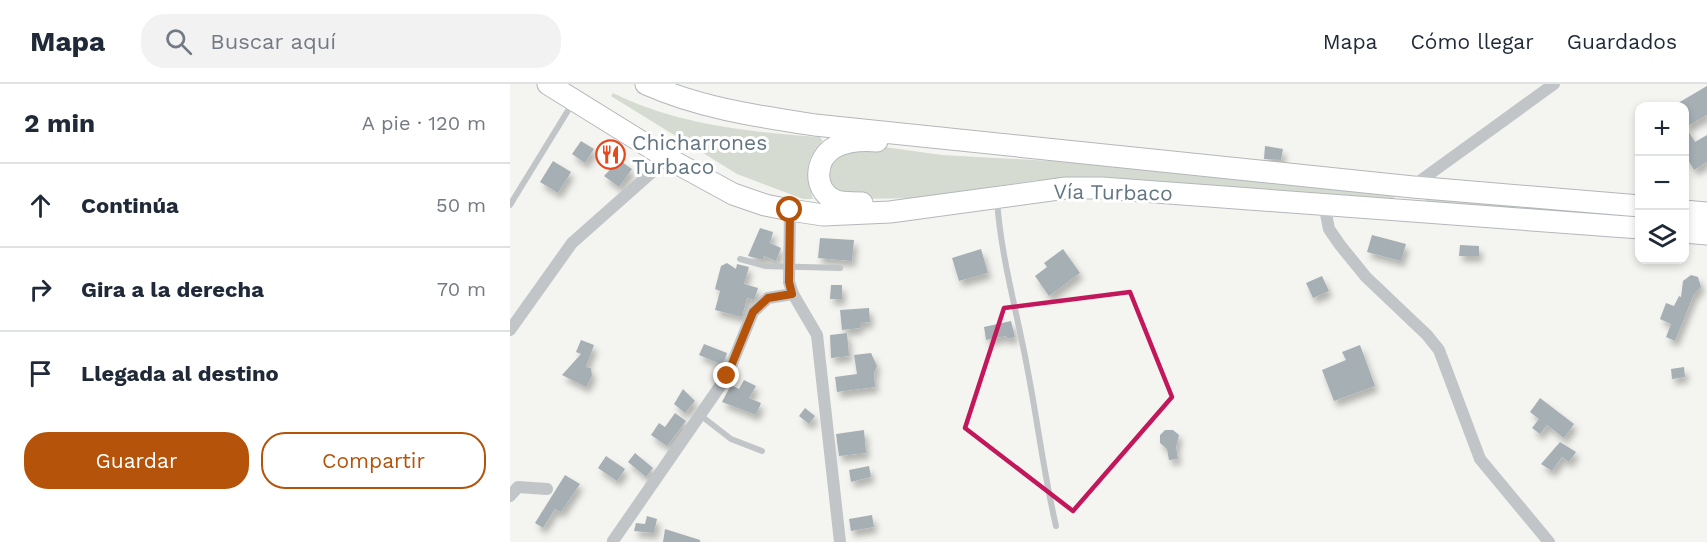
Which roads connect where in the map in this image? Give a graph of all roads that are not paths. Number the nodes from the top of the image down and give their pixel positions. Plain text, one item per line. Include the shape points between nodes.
1 (548, 84) edge
2 (646, 84) edge
3 (1554, 84) edge
4 (574, 101) junction
5 (1012, 146) junction
6 (660, 153) junction
7 (1413, 187) junction
8 (997, 197) junction
9 (1324, 204) junction
10 (510, 205) edge
11 (1635, 207) edge
12 (790, 210) junction
13 (1689, 211) edge
14 (890, 212) junction
15 (1707, 213) edge
16 (1635, 228) edge
17 (1689, 232) edge
18 (1707, 234) edge
19 (740, 259) dead end
20 (791, 268) junction
21 (840, 268) dead end
22 (792, 294) junction
23 (510, 330) edge
24 (700, 415) junction
25 (762, 451) dead end
26 (547, 489) dead end
27 (510, 495) edge
28 (1056, 526) dead end
29 (613, 541) edge
30 (840, 542) edge
31 (1549, 542) edge

1 - 4 highway, Vía Turbaco
2 - 5 highway, Vía Turbaco via 672,96 743,114
3 - 7 street
4 - 6 highway, Vía Turbaco
4 - 10 lane
5 - 7 highway, Vía Turbaco
5 - 14 highway via 990,151 874,141 847,143 828,151 818,171 825,193 837,201 877,204
6 - 12 highway, Vía Turbaco via 734,194
6 - 23 street via 651,173 572,243
7 - 11 highway, Vía Turbaco
8 - 9 highway, Vía Turbaco via 1066,188 1102,188
8 - 14 highway, Vía Turbaco
8 - 28 lane via 1003,250
9 - 16 highway, Vía Turbaco
9 - 31 street via 1324,217 1340,245 1366,278 1439,350 1480,459
12 - 14 highway, Vía Turbaco via 823,215
12 - 20 street
13 - 15 highway
17 - 18 highway
19 - 20 lane
20 - 21 lane
20 - 22 street
22 - 24 street via 768,298 753,312 727,376
22 - 30 street via 817,335
24 - 25 lane via 731,439
24 - 29 street
26 - 27 street via 518,488

